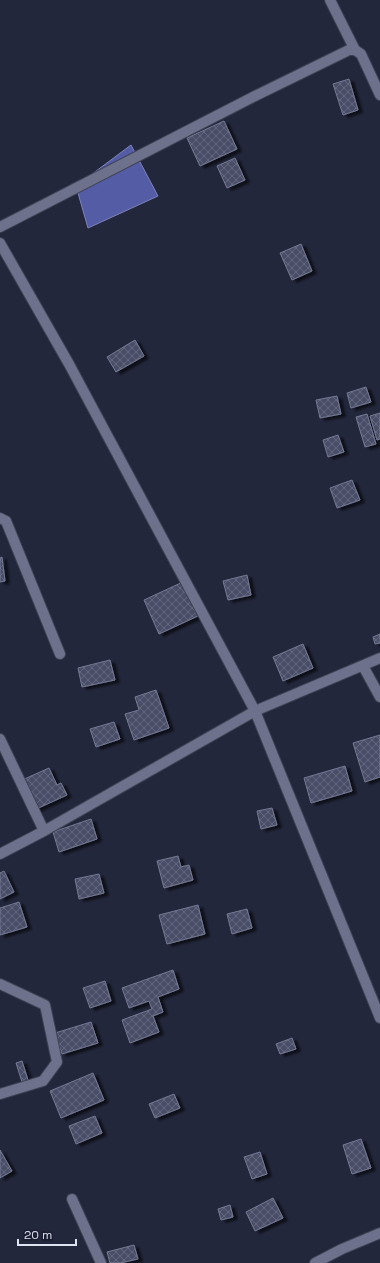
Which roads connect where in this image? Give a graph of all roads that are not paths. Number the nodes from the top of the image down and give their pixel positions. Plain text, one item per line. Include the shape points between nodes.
1 (330, 0) edge
2 (355, 50) junction
3 (380, 95) edge
4 (0, 227) edge
5 (0, 243) edge
6 (0, 518) edge
7 (60, 654) dead end
8 (380, 658) edge
9 (363, 666) junction
10 (380, 697) edge
11 (255, 711) junction
12 (0, 739) edge
13 (44, 831) junction
14 (0, 854) edge
15 (0, 984) edge
16 (380, 1018) edge
17 (0, 1094) edge
18 (72, 1199) dead end
19 (380, 1233) edge
20 (101, 1263) edge
21 (315, 1263) edge

1 - 2 street
2 - 3 street via 361,54
2 - 4 street via 349,50 255,96
5 - 11 street via 69,364
6 - 7 street via 6,521
8 - 9 street
9 - 10 street
9 - 11 street
11 - 13 street
11 - 16 street
12 - 13 street
13 - 14 street
15 - 17 street via 45,1005 57,1062 44,1082
18 - 20 street
19 - 21 street

